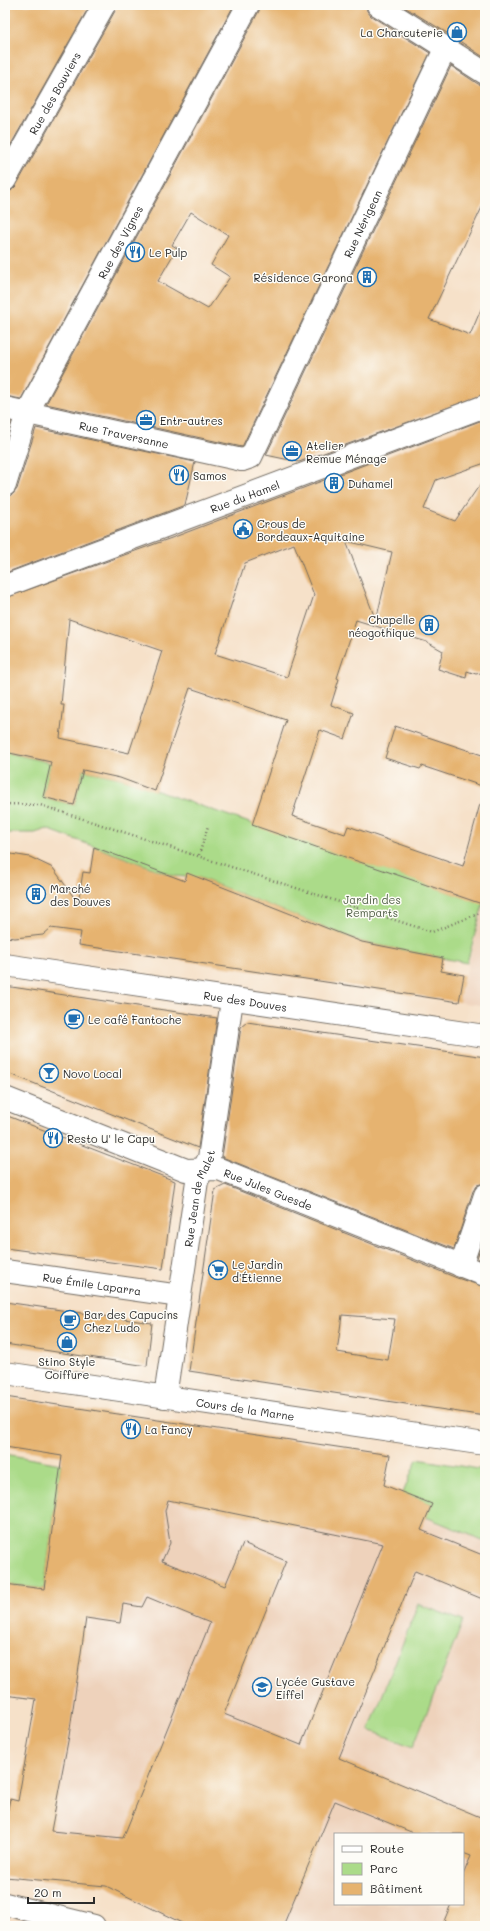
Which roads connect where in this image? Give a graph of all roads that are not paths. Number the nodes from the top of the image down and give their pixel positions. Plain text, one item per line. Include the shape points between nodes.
1 (104, 5) edge
2 (248, 5) edge
3 (378, 5) edge
4 (446, 47) junction
5 (485, 73) edge
6 (5, 180) edge
7 (485, 406) edge
8 (5, 408) edge
9 (27, 413) junction
10 (242, 460) junction
11 (5, 485) edge
12 (255, 492) junction
13 (5, 586) edge
14 (5, 966) edge
15 (232, 1000) junction
16 (485, 1036) edge
17 (5, 1098) edge
18 (202, 1170) junction
19 (485, 1195) edge
20 (461, 1266) junction
21 (5, 1271) edge
22 (485, 1275) edge
23 (180, 1296) junction
24 (5, 1373) edge
25 (165, 1397) junction
26 (485, 1444) edge
27 (5, 1904) edge
28 (94, 1926) edge

1 - 6 street, Rue des Bouviers
2 - 9 street, Rue des Vignes
3 - 4 street
4 - 5 street
4 - 10 street, Rue Nérigean via 251,457
7 - 12 street, Rue du Hamel
8 - 9 street, Rue Traversanne
9 - 10 street, Rue Traversanne
9 - 11 street, Rue des Vignes
10 - 12 street
12 - 13 street, Rue du Hamel
14 - 15 street, Rue des Douves
15 - 16 street, Rue des Douves
15 - 18 street, Rue Jean de Malet via 209,1158
17 - 18 street, Rue Jules Guesde via 186,1170
18 - 20 street, Rue Jules Guesde via 219,1169
18 - 23 street, Rue Jean de Malet via 197,1181
19 - 20 street
20 - 22 street, Rue Jules Guesde
21 - 23 street, Rue Émile Laparra
23 - 25 street, Rue Jean de Malet
24 - 25 street, Cours de la Marne
25 - 26 street, Cours de la Marne
27 - 28 street

